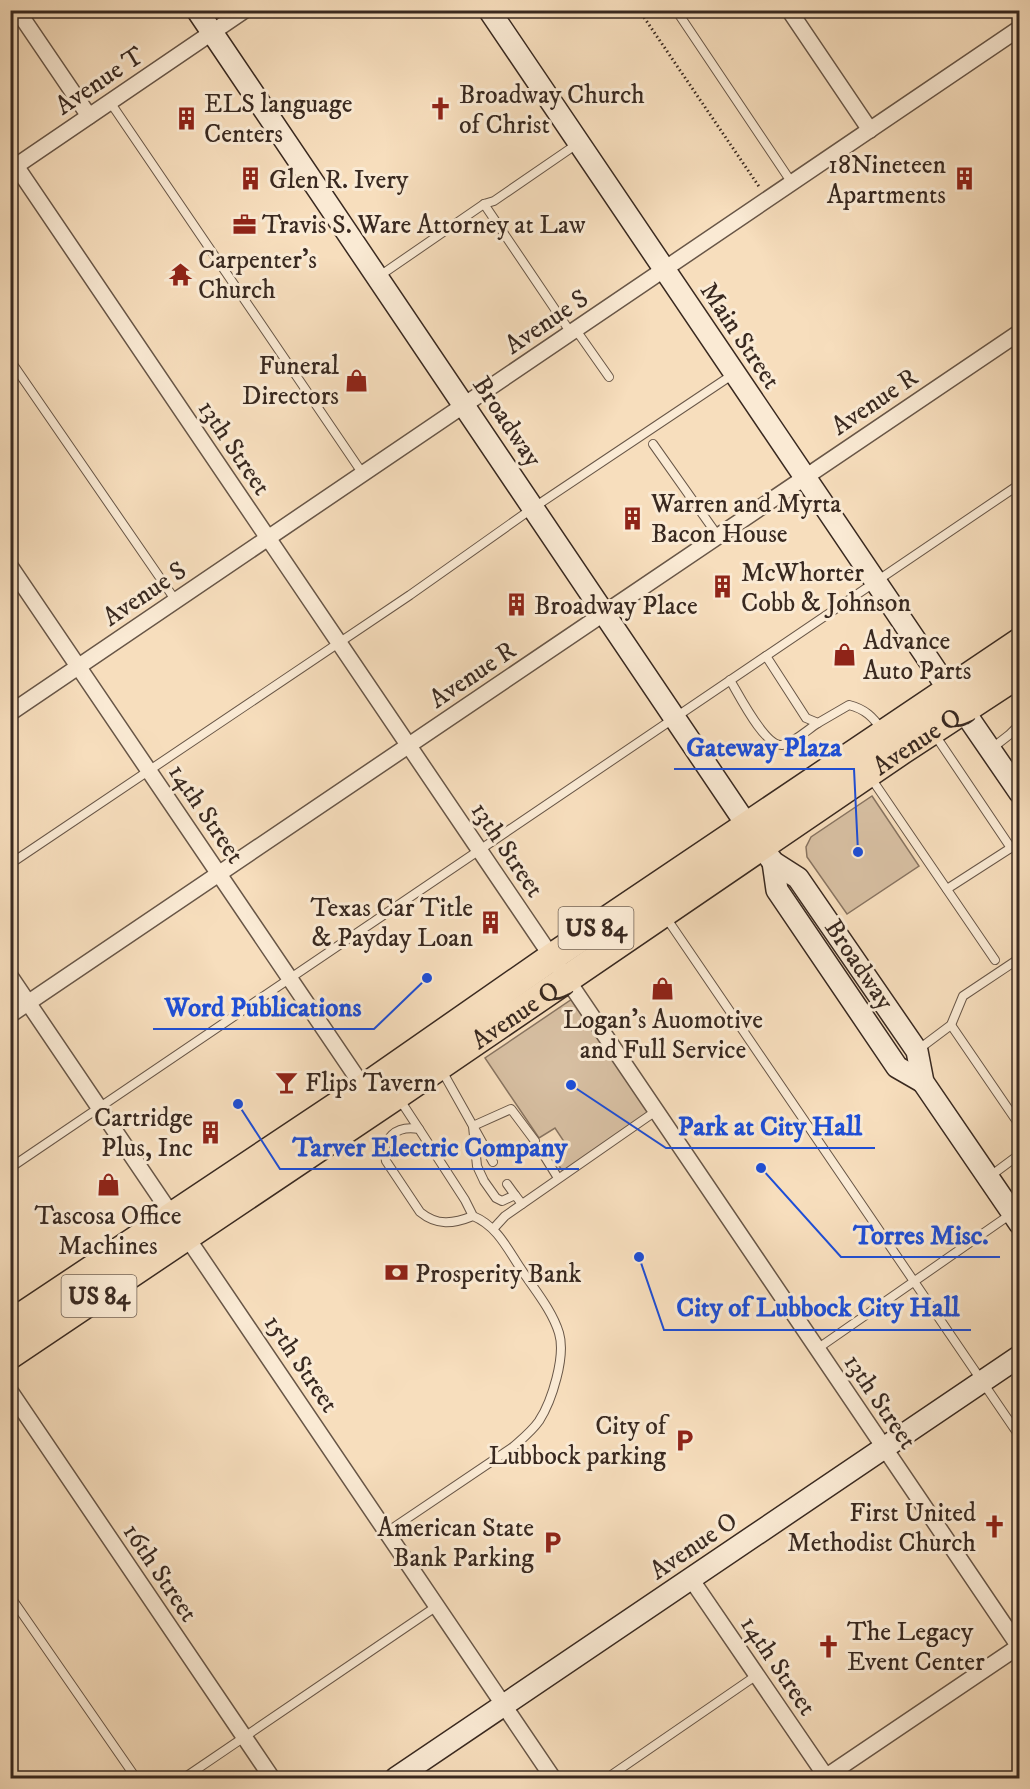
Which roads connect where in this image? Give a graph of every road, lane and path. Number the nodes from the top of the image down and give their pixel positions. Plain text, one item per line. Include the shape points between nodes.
1 (17, 10) edge
2 (197, 10) edge
3 (245, 10) edge
4 (489, 10) edge
5 (639, 10) edge
6 (676, 10) edge
7 (789, 10) edge
8 (1020, 28) edge
9 (212, 33) junction
10 (110, 102) junction
11 (89, 117) junction
12 (870, 130) junction
13 (578, 143) junction
14 (13, 168) edge
15 (792, 183) junction
16 (767, 200) junction
17 (484, 204) junction
18 (664, 270) junction
19 (378, 277) junction
20 (573, 332) junction
21 (1015, 335) edge
22 (1020, 351) edge
23 (10, 360) edge
24 (735, 373) junction
25 (609, 377) dead end
26 (464, 405) junction
27 (653, 444) dead end
28 (363, 474) junction
29 (805, 477) junction
30 (1020, 484) edge
31 (533, 508) junction
32 (717, 536) junction
33 (268, 538) junction
34 (10, 566) edge
35 (876, 582) junction
36 (176, 601) junction
37 (604, 612) junction
38 (1020, 642) edge
39 (339, 643) junction
40 (766, 656) junction
41 (79, 667) junction
42 (1018, 677) edge
43 (730, 681) junction
44 (956, 700) junction
45 (10, 713) edge
46 (676, 717) junction
47 (818, 723) junction
48 (1020, 723) edge
49 (932, 731) junction
50 (885, 733) junction
51 (409, 746) junction
52 (990, 750) junction
53 (149, 770) junction
54 (868, 773) junction
55 (1020, 793) edge
56 (1020, 842) edge
57 (761, 844) junction
58 (1011, 848) junction
59 (480, 850) junction
60 (10, 864) edge
61 (219, 874) junction
62 (947, 889) junction
63 (663, 912) junction
64 (1020, 958) edge
65 (995, 960) dead end
66 (560, 968) junction
67 (10, 976) edge
68 (290, 979) junction
69 (29, 1003) junction
70 (10, 1015) edge
71 (951, 1025) junction
72 (917, 1051) junction
73 (438, 1065) junction
74 (923, 1082) junction
75 (364, 1088) junction
76 (397, 1095) junction
77 (100, 1108) junction
78 (656, 1111) junction
79 (1020, 1125) edge
80 (473, 1126) junction
81 (419, 1129) junction
82 (535, 1141) dead end
83 (1020, 1154) edge
84 (544, 1157) dead end
85 (493, 1162) dead end
86 (10, 1168) edge
87 (558, 1178) junction
88 (988, 1178) junction
89 (507, 1184) dead end
90 (514, 1195) junction
91 (522, 1204) junction
92 (473, 1216) junction
93 (1016, 1218) edge
94 (181, 1226) junction
95 (494, 1228) junction
96 (914, 1282) junction
97 (10, 1324) edge
98 (817, 1349) junction
99 (10, 1355) edge
100 (1020, 1356) edge
101 (981, 1382) junction
102 (10, 1391) edge
103 (1020, 1437) edge
104 (884, 1448) junction
105 (387, 1532) junction
106 (691, 1579) junction
107 (10, 1596) edge
108 (437, 1606) junction
109 (1019, 1647) edge
110 (757, 1675) junction
111 (504, 1706) junction
112 (245, 1739) junction
113 (826, 1778) edge
114 (136, 1779) edge
115 (184, 1779) edge
116 (272, 1779) edge
117 (396, 1779) edge
118 (553, 1779) edge
119 (607, 1779) edge

1 - 11 street
2 - 9 main road, Broadway
3 - 9 street, Avenue T
4 - 13 main road, Main Street
5 - 16 path
6 - 15 lane
7 - 12 street
8 - 12 street, Avenue S
9 - 10 street, Avenue T
9 - 19 main road, Broadway
10 - 11 street, Avenue T
10 - 28 lane
11 - 14 street, Avenue T
12 - 15 street, Avenue S
13 - 17 lane
13 - 18 main road, Main Street
14 - 33 street, 13th Street
15 - 16 street, Avenue S
16 - 18 street, Avenue S
17 - 19 lane
17 - 20 lane
18 - 20 street, Avenue S
18 - 24 main road, Main Street
19 - 26 main road, Broadway
20 - 25 lane
20 - 26 street, Avenue S
21 - 22 street
21 - 29 street, Avenue R
23 - 36 lane
24 - 29 main road, Main Street
24 - 31 lane
26 - 28 street, Avenue S
26 - 31 main road, Broadway
27 - 32 lane
28 - 33 street, Avenue S
29 - 32 street, Avenue R
29 - 35 main road, Main Street
30 - 35 lane
31 - 37 main road, Broadway
31 - 39 lane
32 - 37 street, Avenue R
33 - 36 street, Avenue S
33 - 39 street, 13th Street
34 - 41 street, 14th Street
35 - 40 lane
35 - 44 main road, Main Street
36 - 41 street, Avenue S
37 - 46 main road, Broadway
37 - 51 street, Avenue R
38 - 44 highway, Avenue Q / US 84
39 - 51 street, 13th Street
39 - 53 lane
40 - 43 lane
40 - 47 lane via 806,718
41 - 45 street, Avenue S
41 - 53 street, 14th Street
42 - 44 highway, Avenue Q / US 84
43 - 46 lane
43 - 47 lane via 771,742 789,743
44 - 49 highway, Avenue Q / US 84
44 - 50 highway, Avenue Q / US 84
44 - 52 main road, Main Street
46 - 57 main road, Broadway
46 - 59 lane
47 - 50 lane via 849,705 871,715
48 - 52 lane
49 - 54 highway, Avenue Q / US 84
49 - 58 lane
50 - 57 highway, Avenue Q / US 84
51 - 59 street, 13th Street
51 - 61 street, Avenue R
52 - 55 main road, Main Street
53 - 60 lane
53 - 61 street, 14th Street
54 - 57 highway, Avenue Q / US 84
54 - 62 lane
56 - 58 lane
57 - 63 highway, Avenue Q / US 84
57 - 66 highway, Avenue Q / US 84
57 - 72 main road, Broadway via 798,878
57 - 74 main road, Broadway via 777,890 890,1057 897,1067
58 - 62 lane
59 - 66 street, 13th Street
59 - 68 lane
61 - 68 street, 14th Street
61 - 69 street, Avenue R
62 - 65 lane
63 - 66 highway, Avenue Q / US 84
63 - 96 lane
64 - 71 lane via 963,996
66 - 73 highway, Avenue Q / US 84
66 - 75 highway, Avenue Q / US 84
66 - 78 street, 13th Street
67 - 69 street, 15th Street
68 - 75 street, 14th Street
68 - 77 lane
69 - 70 street, Avenue R
69 - 77 street, 15th Street
71 - 72 lane
71 - 79 lane
72 - 74 main road, Broadway
73 - 76 highway, Avenue Q / US 84
73 - 80 lane
74 - 88 main road, Broadway
75 - 94 highway, Avenue Q / US 84
76 - 81 lane
76 - 94 highway, Avenue Q / US 84
77 - 86 lane
77 - 94 street, 15th Street
78 - 87 lane
78 - 98 street, 13th Street
80 - 82 lane via 511,1109
80 - 85 lane
80 - 90 lane via 477,1166 484,1181 502,1201
81 - 92 lane
81 - 92 lane via 410,1127 392,1135 386,1142 386,1161 427,1218 450,1223
83 - 88 lane
84 - 87 lane
87 - 91 lane
88 - 93 main road, Broadway
89 - 90 lane
90 - 91 lane
91 - 95 lane
92 - 95 lane
93 - 96 lane
94 - 97 highway, Avenue Q / US 84
94 - 99 highway, Avenue Q / US 84
94 - 105 street, 15th Street
95 - 105 lane via 560,1334 561,1351 548,1404 538,1422 513,1447
96 - 98 lane
96 - 101 lane
98 - 104 street, 13th Street
100 - 101 main road, Avenue O
101 - 103 lane
101 - 104 main road, Avenue O
102 - 112 street, 16th Street
104 - 106 main road, Avenue O
104 - 109 street, 13th Street
105 - 108 street, 15th Street
106 - 110 street, 14th Street
106 - 111 main road, Avenue O
107 - 114 lane
108 - 111 street, 15th Street
108 - 112 lane
109 - 113 street
110 - 113 street, 14th Street
110 - 119 lane
111 - 117 main road, Avenue O
111 - 118 street, 15th Street
112 - 115 lane
112 - 116 street, 16th Street

